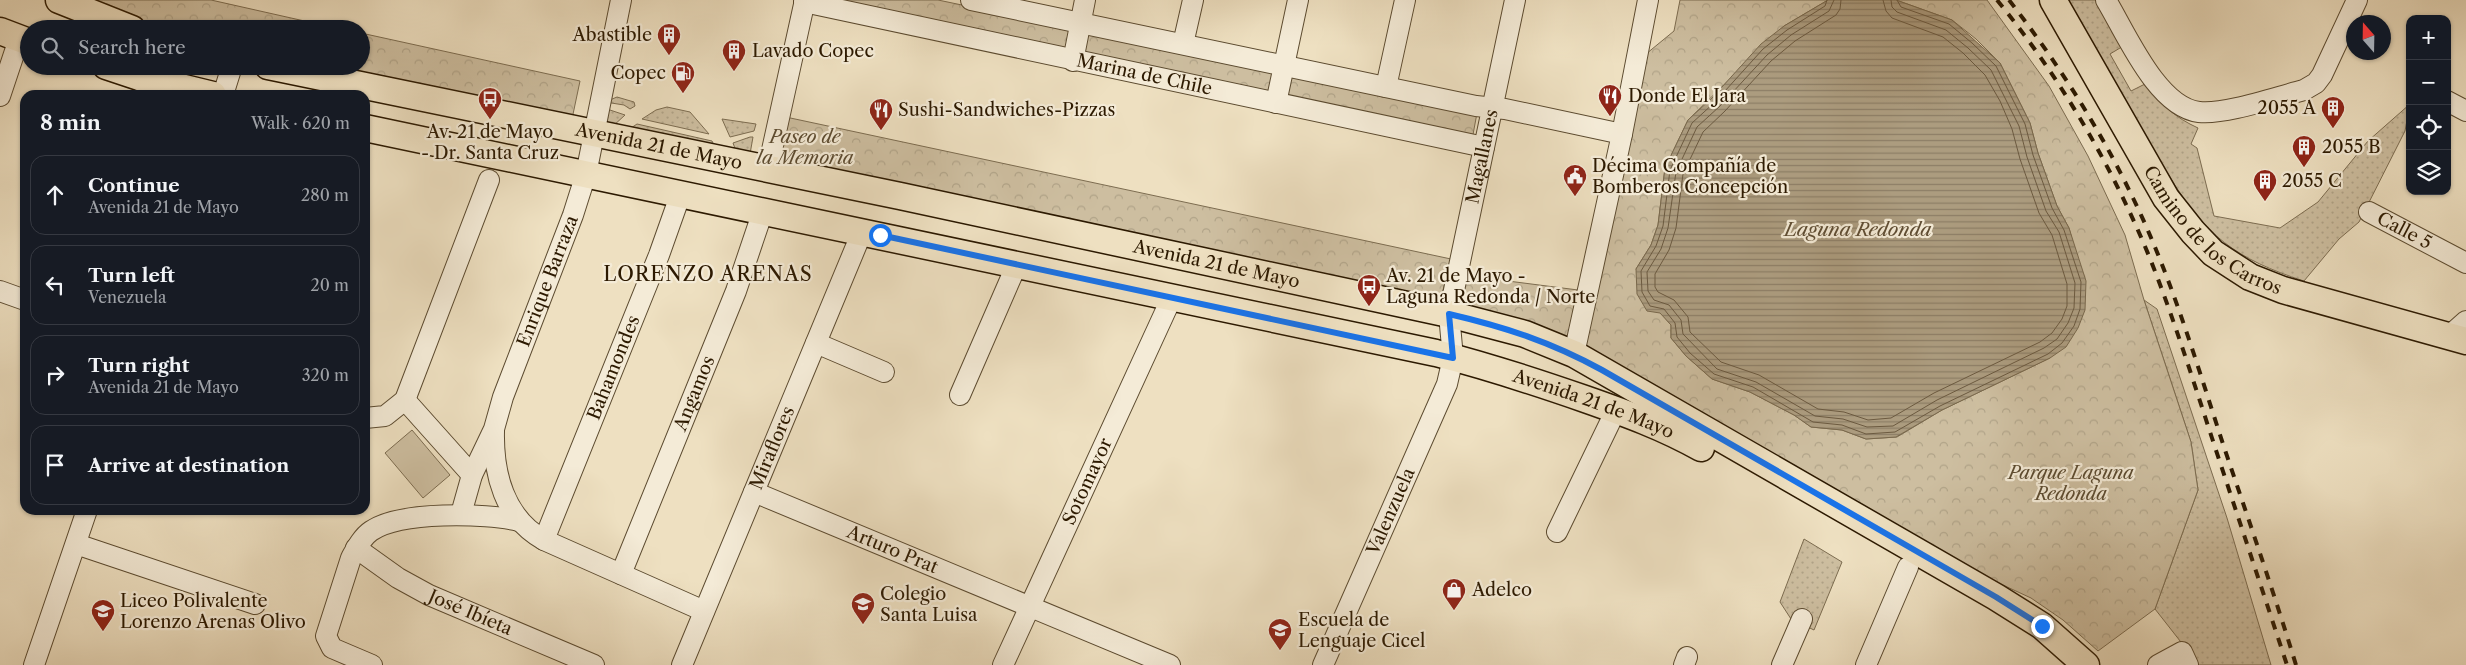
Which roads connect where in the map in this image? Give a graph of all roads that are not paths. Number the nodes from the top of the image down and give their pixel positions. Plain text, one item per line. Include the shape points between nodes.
1 (59, 0) edge
2 (621, 0) edge
3 (975, 0) edge
4 (1085, 0) edge
5 (1193, 0) edge
6 (1298, 0) edge
7 (1405, 0) edge
8 (1515, 0) edge
9 (1648, 0) edge
10 (2053, 0) edge
11 (2106, 0) edge
12 (2357, 0) edge
13 (804, 1) edge
14 (109, 20) edge
15 (1080, 23) junction
16 (16, 37) edge
17 (1183, 44) junction
18 (1073, 61) junction
19 (1284, 65) junction
20 (133, 75) edge
21 (229, 75) edge
22 (312, 75) edge
23 (1386, 87) junction
24 (192, 90) edge
25 (225, 90) edge
26 (0, 96) edge
27 (1276, 103) junction
28 (2451, 103) edge
29 (1492, 108) junction
30 (2466, 111) edge
31 (370, 129) edge
32 (594, 132) junction
33 (1622, 134) junction
34 (1484, 147) junction
35 (775, 170) junction
36 (586, 174) junction
37 (489, 180) dead end
38 (854, 187) junction
39 (681, 193) junction
40 (763, 211) junction
41 (2369, 212) dead end
42 (862, 232) junction
43 (2466, 263) edge
44 (1017, 264) junction
45 (0, 291) edge
46 (1172, 297) junction
47 (20, 298) edge
48 (1449, 314) junction
49 (2460, 333) edge
50 (816, 343) junction
51 (1574, 354) junction
52 (1453, 358) junction
53 (884, 372) dead end
54 (960, 395) dead end
55 (405, 400) junction
56 (1616, 410) junction
57 (370, 418) edge
58 (494, 428) junction
59 (472, 476) junction
60 (754, 492) junction
61 (461, 514) junction
62 (85, 515) edge
63 (518, 521) junction
64 (1558, 532) dead end
65 (544, 540) junction
66 (76, 544) junction
67 (356, 548) junction
68 (1908, 567) junction
69 (621, 574) junction
70 (255, 604) dead end
71 (1030, 607) junction
72 (704, 612) junction
73 (1802, 619) dead end
74 (34, 665) edge
75 (372, 665) edge
76 (594, 665) edge
77 (682, 665) edge
78 (1003, 665) edge
79 (1170, 665) edge
80 (1323, 665) edge
81 (1782, 665) edge
82 (1866, 665) edge
83 (2064, 665) edge
84 (2086, 665) edge
85 (2158, 665) edge
86 (2188, 665) edge

1 - 14 main road
2 - 32 street, Enrique Barraza
3 - 15 street
4 - 15 street
5 - 17 street
6 - 19 street
7 - 23 street
8 - 29 street, Magallanes
9 - 33 street
10 - 49 main road, Camino de los Carros via 2166,198 2213,253 2250,277 2283,290
11 - 12 street via 2166,95 2184,108 2205,112 2272,98 2314,85 2322,76
13 - 18 street, Marina de Chile
13 - 35 street via 772,150
15 - 17 street
15 - 18 street
16 - 26 street
17 - 19 street
18 - 27 street, Marina de Chile
19 - 23 street
19 - 27 street
20 - 24 main road
21 - 25 street
22 - 32 main road, Avenida 21 de Mayo
23 - 29 street
27 - 34 street, Marina de Chile
28 - 30 street
29 - 33 street
29 - 34 street, Magallanes
31 - 36 main road, Avenida 21 de Mayo
32 - 35 main road, Avenida 21 de Mayo
32 - 36 street, Enrique Barraza
33 - 51 street
34 - 48 street, Magallanes
35 - 38 main road, Avenida 21 de Mayo
36 - 39 main road, Avenida 21 de Mayo
36 - 58 street, Enrique Barraza via 566,238 503,397
37 - 55 street
38 - 42 main road via 865,215
38 - 48 main road, Avenida 21 de Mayo
39 - 40 main road, Avenida 21 de Mayo
39 - 65 street, Bahamondes
40 - 42 main road, Avenida 21 de Mayo
40 - 69 street, Angamos via 736,291
41 - 43 street, Calle 5
42 - 44 main road, Avenida 21 de Mayo
42 - 50 street, Miraflores
44 - 46 main road, Avenida 21 de Mayo
44 - 54 street
45 - 47 street
46 - 52 main road, Avenida 21 de Mayo
46 - 71 street, Sotomayor
48 - 51 main road, Avenida 21 de Mayo via 1525,334
48 - 52 street, Magallanes
50 - 53 street
50 - 60 street, Miraflores
51 - 84 main road, Avenida 21 de Mayo via 2004,601 2042,626
52 - 56 main road, Avenida 21 de Mayo via 1494,368
52 - 80 street, Valenzuela via 1445,391
55 - 57 street via 385,416
55 - 59 street
56 - 64 street
56 - 68 main road, Avenida 21 de Mayo via 1686,439
58 - 59 street, Enrique Barraza
58 - 63 street, Enrique Barraza via 494,456 500,482
59 - 61 street, Enrique Barraza
60 - 71 street, Arturo Prat
60 - 72 street, Miraflores
61 - 63 street
61 - 67 street via 384,524 370,532
62 - 66 street
63 - 65 street, Enrique Barraza
65 - 69 street, Enrique Barraza
66 - 70 street
66 - 74 street
67 - 75 street via 326,631 327,641 332,648
67 - 76 street, José Ibíeta via 429,595
68 - 82 street
68 - 83 main road, Avenida 21 de Mayo via 2011,625
69 - 72 street, Enrique Barraza
71 - 78 street, Sotomayor
71 - 79 street, Arturo Prat
72 - 77 street, Miraflores
73 - 81 street
85 - 86 street via 2182,652

